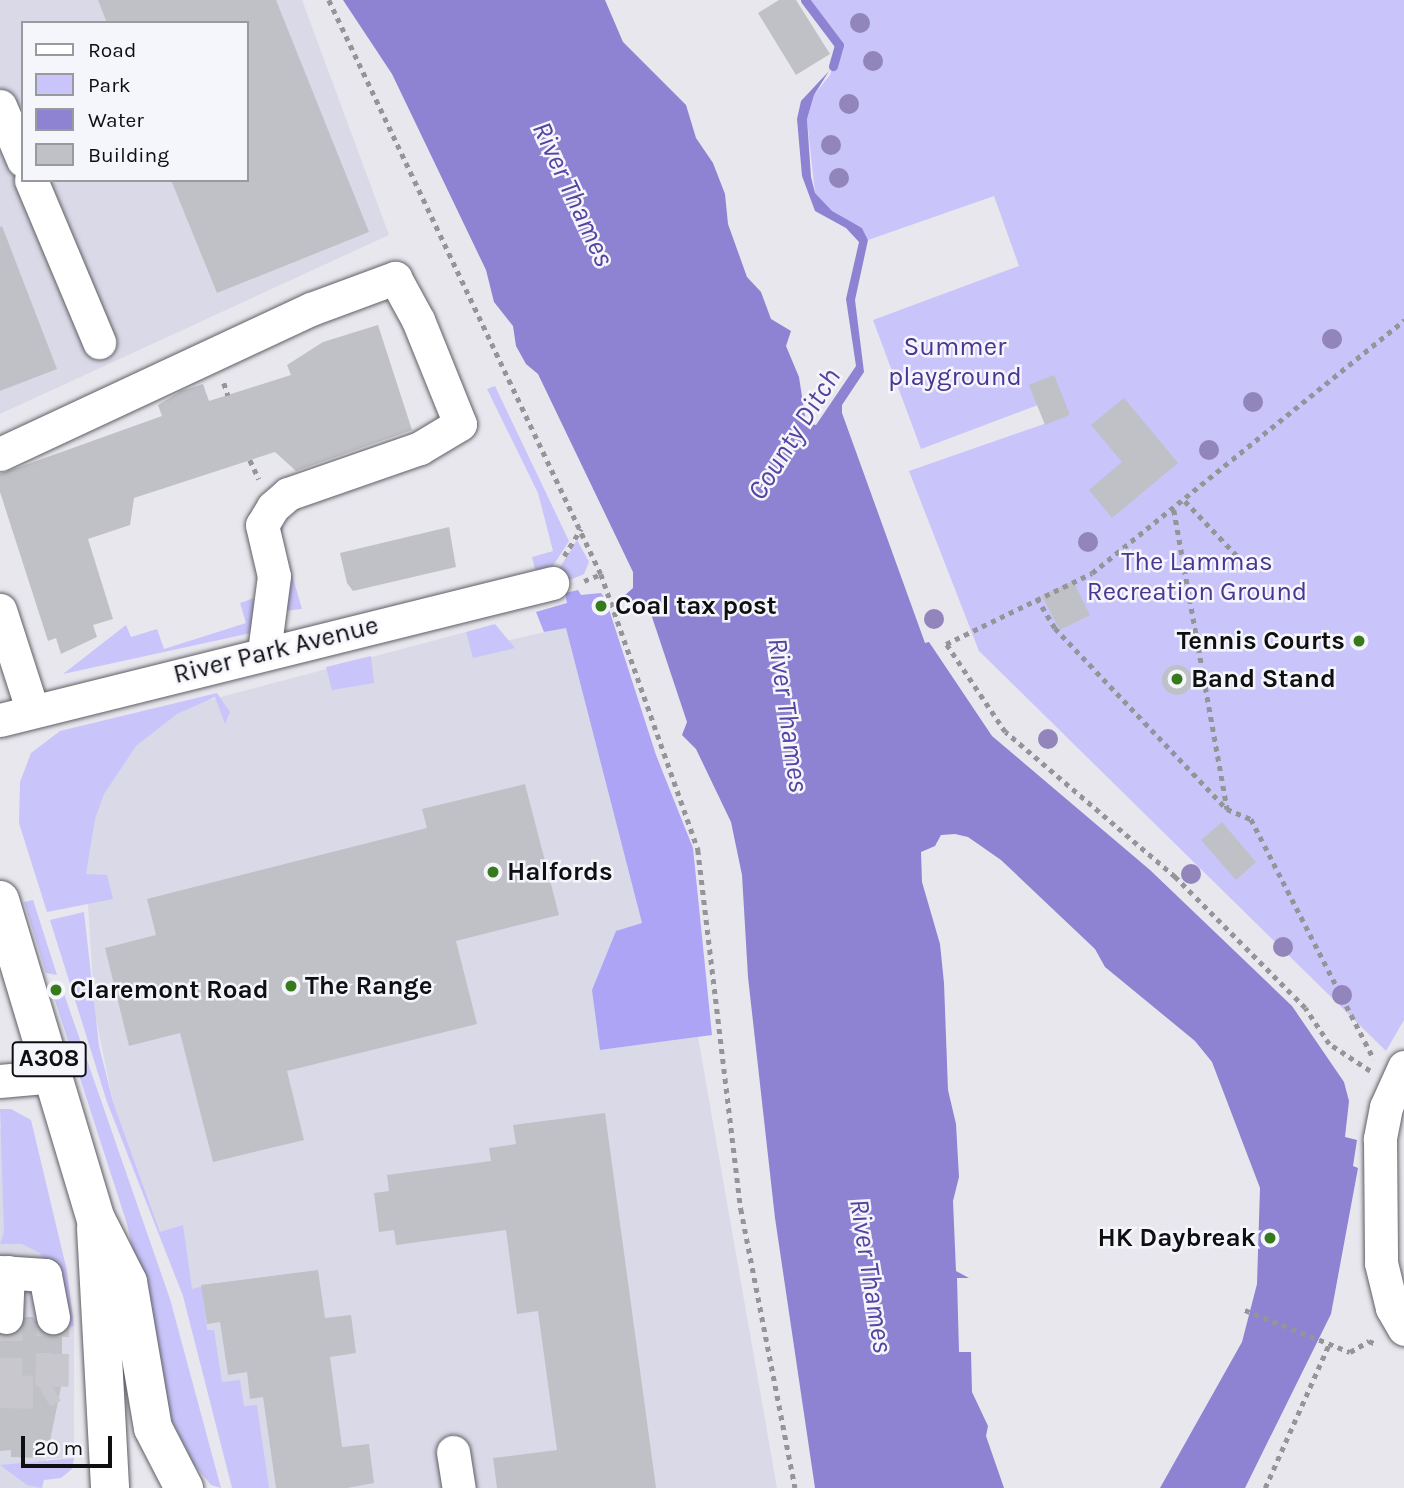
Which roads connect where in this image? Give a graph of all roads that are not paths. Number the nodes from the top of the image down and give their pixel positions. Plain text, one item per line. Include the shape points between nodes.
1 (0, 106) edge
2 (21, 155) edge
3 (32, 182) edge
4 (99, 342) dead end
5 (0, 454) edge
6 (552, 583) dead end
7 (0, 610) edge
8 (264, 652) junction
9 (32, 709) junction
10 (0, 720) edge
11 (0, 900) edge
12 (1404, 1067) edge
13 (55, 1076) junction
14 (0, 1081) edge
15 (96, 1219) junction
16 (14, 1273) edge
17 (1397, 1337) edge
18 (453, 1452) dead end
19 (110, 1488) edge
20 (184, 1488) edge
21 (459, 1488) edge

1 - 2 street
3 - 4 street
5 - 8 street via 311,309 395,278 418,320 460,424 420,448 288,494 262,525 274,576
6 - 8 street, River Park Avenue
7 - 9 street
8 - 9 street, River Park Avenue
9 - 10 street, River Park Avenue
11 - 13 main road, A308
12 - 17 street via 1386,1107 1380,1139 1381,1262
13 - 14 street
13 - 15 main road, A308
15 - 19 main road, A308
15 - 20 main road, A308 via 128,1282 153,1428
16 - 16 street via 31,1317 46,1275
18 - 21 street

